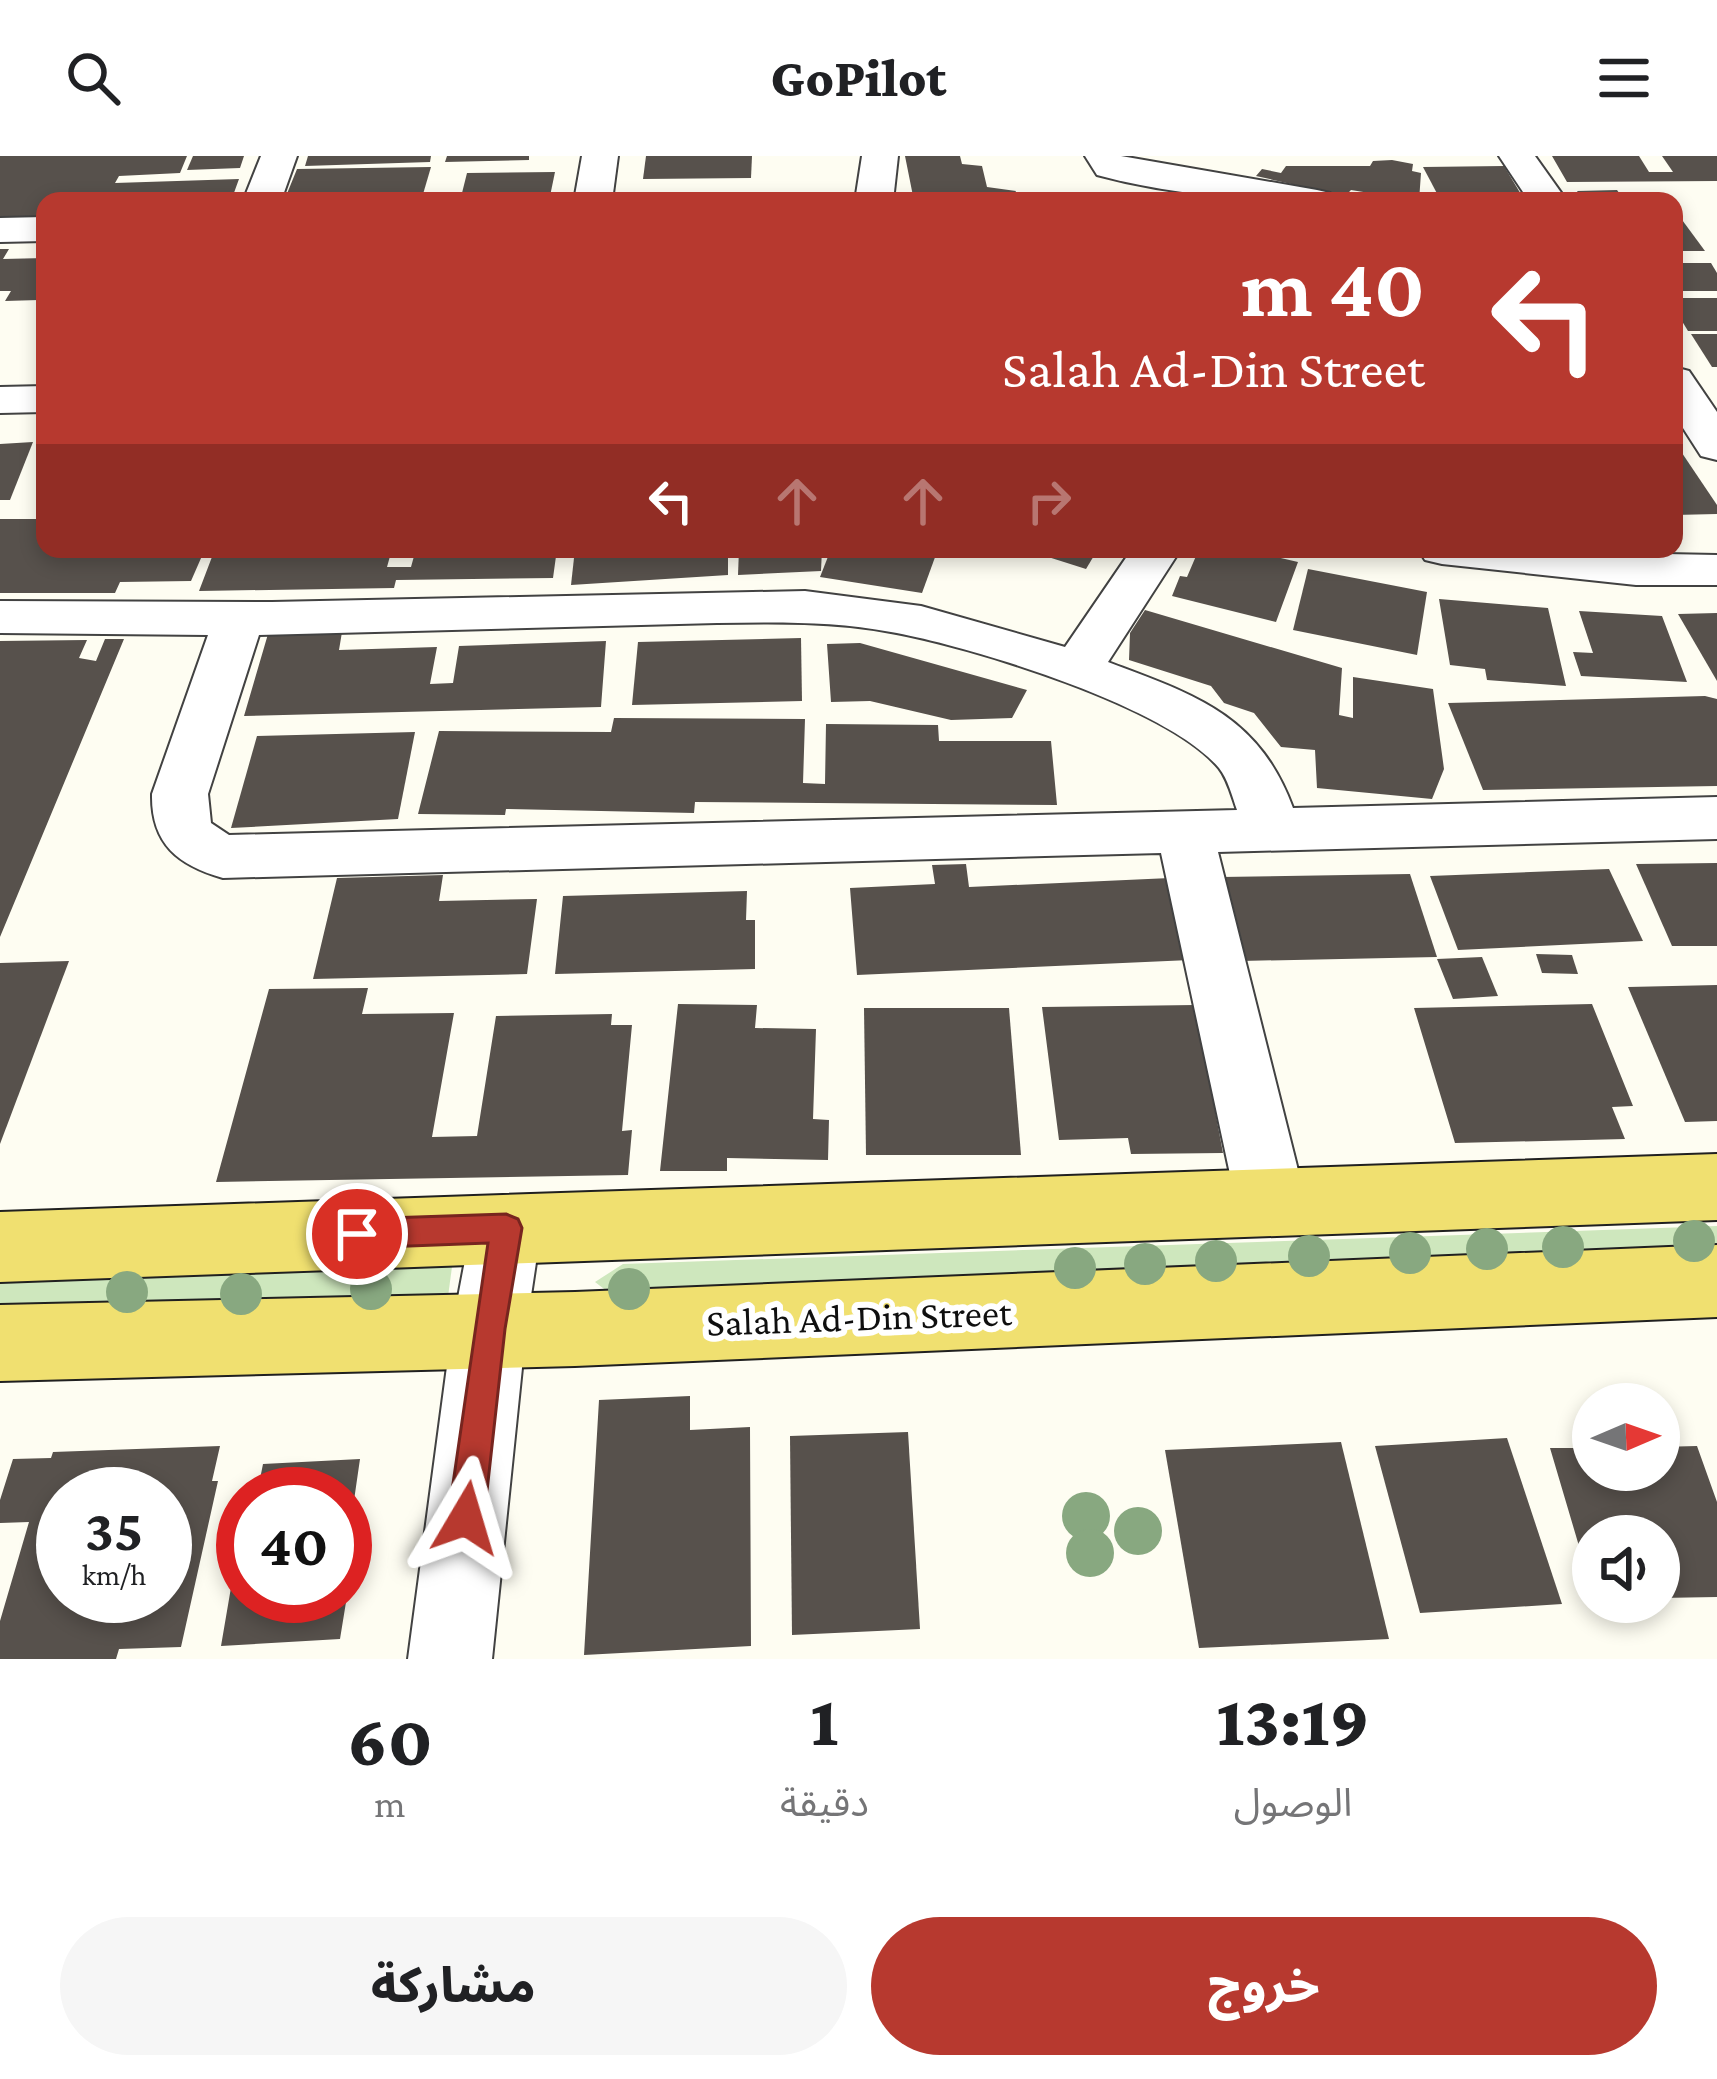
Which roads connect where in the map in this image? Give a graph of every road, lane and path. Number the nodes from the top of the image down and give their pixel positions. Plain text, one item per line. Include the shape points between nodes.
1 (279, 156) edge
2 (600, 156) edge
3 (880, 156) edge
4 (1103, 156) edge
5 (1517, 156) edge
6 (1196, 190) edge
7 (265, 192) edge
8 (594, 192) edge
9 (875, 192) edge
10 (1542, 192) edge
11 (0, 230) edge
12 (36, 230) edge
13 (1683, 394) edge
14 (0, 400) edge
15 (36, 400) edge
16 (1717, 446) edge
17 (1151, 558) edge
18 (1525, 558) edge
19 (1717, 570) edge
20 (0, 616) edge
21 (238, 622) junction
22 (1076, 670) junction
23 (1717, 818) edge
24 (1272, 828) junction
25 (1184, 830) junction
26 (1717, 1187) edge
27 (1270, 1202) junction
28 (506, 1228) junction
29 (0, 1246) edge
30 (1717, 1281) edge
31 (489, 1329) junction
32 (3, 1352) edge
33 (450, 1659) edge

1 - 7 street
2 - 8 street
3 - 9 street
4 - 6 street via 1110,167
5 - 10 street
11 - 12 street
13 - 16 street
14 - 15 street
17 - 22 street
18 - 19 street
20 - 21 street
21 - 22 street via 844,610 939,627
21 - 25 street via 180,794 179,819 193,844 223,857
22 - 24 street via 1218,736 1245,765
23 - 24 street
24 - 25 street
25 - 27 street
26 - 27 main road
27 - 28 main road
28 - 29 main road
28 - 31 street
30 - 31 main road, Salah Ad-Din Street
31 - 32 main road, Salah Ad-Din Street
31 - 33 street

